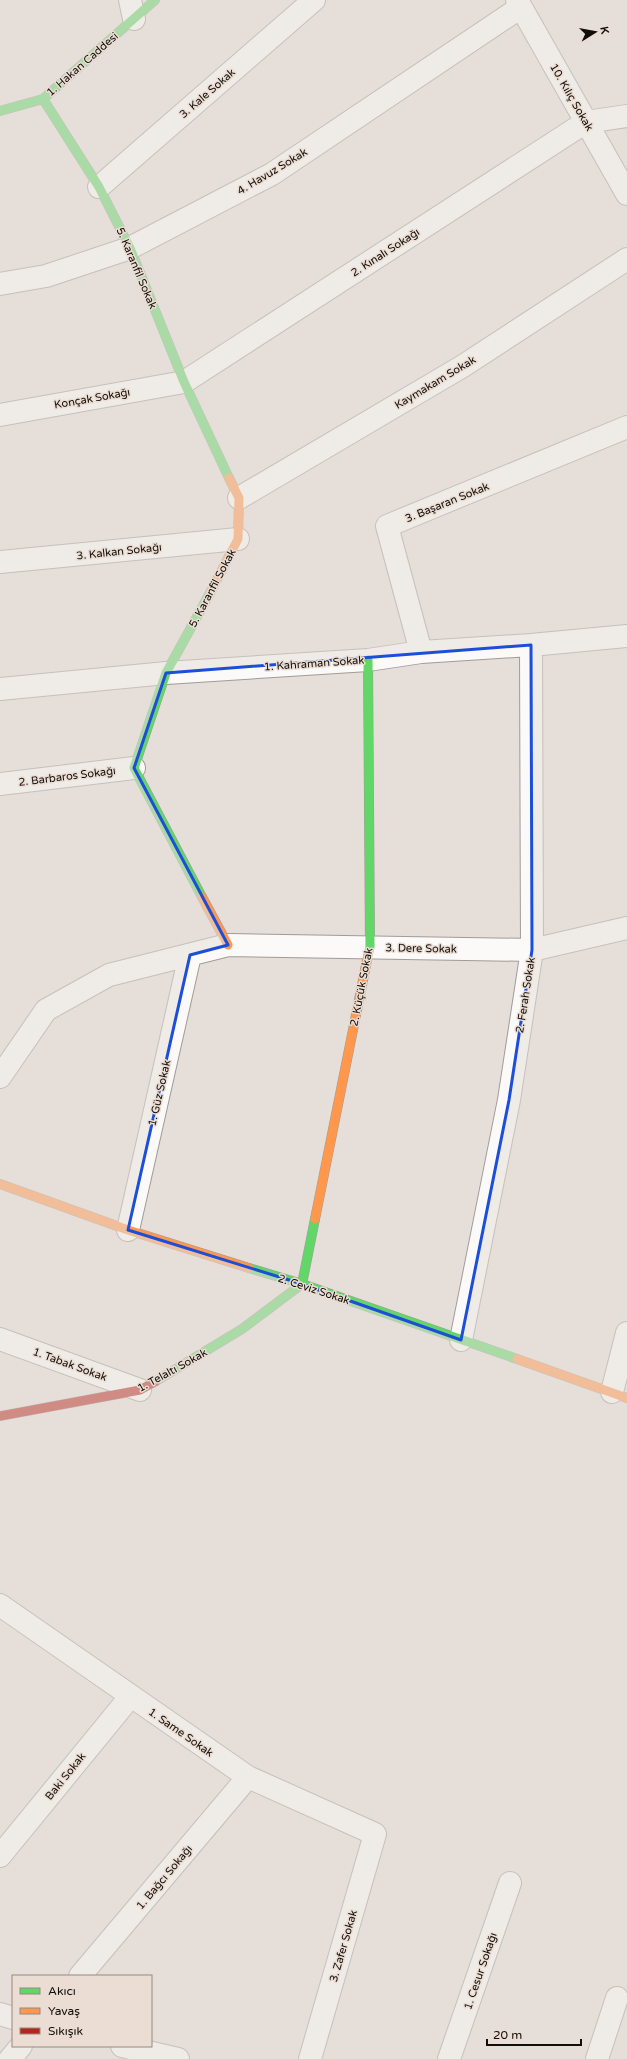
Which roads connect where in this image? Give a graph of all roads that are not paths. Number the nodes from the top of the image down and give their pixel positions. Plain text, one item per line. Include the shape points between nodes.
1 (155, 0) edge
2 (314, 0) edge
3 (519, 4) edge
4 (132, 10) edge
5 (44, 99) junction
6 (0, 111) edge
7 (627, 116) edge
8 (586, 122) junction
9 (100, 187) junction
10 (627, 194) edge
11 (130, 248) junction
12 (627, 259) edge
13 (0, 284) edge
14 (184, 382) junction
15 (0, 415) edge
16 (627, 427) edge
17 (239, 498) junction
18 (238, 539) junction
19 (0, 562) edge
20 (627, 636) edge
21 (531, 645) junction
22 (421, 652) junction
23 (368, 660) junction
24 (166, 673) junction
25 (0, 689) edge
26 (134, 768) junction
27 (0, 784) edge
28 (627, 928) edge
29 (228, 945) junction
30 (370, 947) junction
31 (532, 950) junction
32 (190, 955) junction
33 (0, 1077) edge
34 (0, 1184) edge
35 (128, 1230) junction
36 (302, 1284) junction
37 (627, 1333) edge
38 (0, 1339) edge
39 (461, 1340) junction
40 (140, 1390) junction
41 (620, 1395) edge
42 (0, 1416) edge
43 (1, 1608) edge
44 (130, 1696) junction
45 (248, 1778) junction
46 (375, 1834) joint
47 (0, 1856) edge
48 (510, 1883) dead end
49 (81, 1975) edge
50 (617, 1998) dead end
51 (0, 2014) edge
52 (12, 2018) edge
53 (20, 2047) edge
54 (126, 2047) edge
55 (10, 2059) edge
56 (178, 2059) edge
57 (310, 2059) edge
58 (449, 2059) edge
59 (597, 2059) edge

1 - 4 street, 1. Hakan Caddesi
2 - 9 street, 3. Kale Sokak
3 - 8 street, 10. Kılıç Sokak
3 - 11 street, 4. Havuz Sokak via 272,174
4 - 5 street, 1. Hakan Caddesi
5 - 6 street, 1. Hakan Caddesi
5 - 9 street, 5. Karanfil Sokak
7 - 8 street
8 - 10 street, 10. Kılıç Sokak
8 - 14 street, 2. Kınalı Sokağı
9 - 11 street, 5. Karanfil Sokak
11 - 13 street, 4. Havuz Sokak via 46,276
11 - 14 street, 5. Karanfil Sokak
12 - 17 street, Kaymakam Sokak via 463,366
14 - 15 street, Konçak Sokağı
14 - 17 street, 5. Karanfil Sokak
16 - 22 street, 3. Başaran Sokak via 387,526
17 - 18 street, 5. Karanfil Sokak
18 - 19 street, 3. Kalkan Sokağı
18 - 24 street, 5. Karanfil Sokak
20 - 21 street, 1. Kahraman Sokak
21 - 22 street, 1. Kahraman Sokak
21 - 31 street, 2. Ferah Sokak
22 - 23 street, 1. Kahraman Sokak
23 - 24 street, 1. Kahraman Sokak
23 - 30 street, 2. Küçük Sokak
24 - 25 street, 1. Kahraman Sokak
24 - 26 street, 5. Karanfil Sokak
26 - 27 street, 2. Barbaros Sokağı
26 - 29 street
28 - 31 street, 3. Dere Sokak
29 - 30 street, 3. Dere Sokak
29 - 32 street, 3. Dere Sokak
30 - 31 street, 3. Dere Sokak
30 - 36 street, 2. Küçük Sokak
31 - 39 street, 2. Ferah Sokak via 509,1100
32 - 33 street, 3. Dere Sokak via 109,975 46,1010
32 - 35 street, 1. Güz Sokak
34 - 35 street, 2. Ceviz Sokak
35 - 36 street, 2. Ceviz Sokak
36 - 39 street, 2. Ceviz Sokak
36 - 40 street, 1. Telaltı Sokak via 242,1329
37 - 41 street
38 - 40 street, 1. Tabak Sokak
39 - 41 street, 2. Ceviz Sokak
40 - 42 street, 1. Telaltı Sokak
43 - 44 street, 1. Same Sokak
44 - 45 street, 1. Same Sokak
44 - 47 street, Baki Sokak
45 - 46 street, 1. Same Sokak
45 - 49 street, 1. Bağcı Sokağı
46 - 57 street, 3. Zafer Sokak
48 - 58 street, 1. Cesur Sokağı
50 - 59 street
51 - 52 street
53 - 55 street
54 - 56 street

